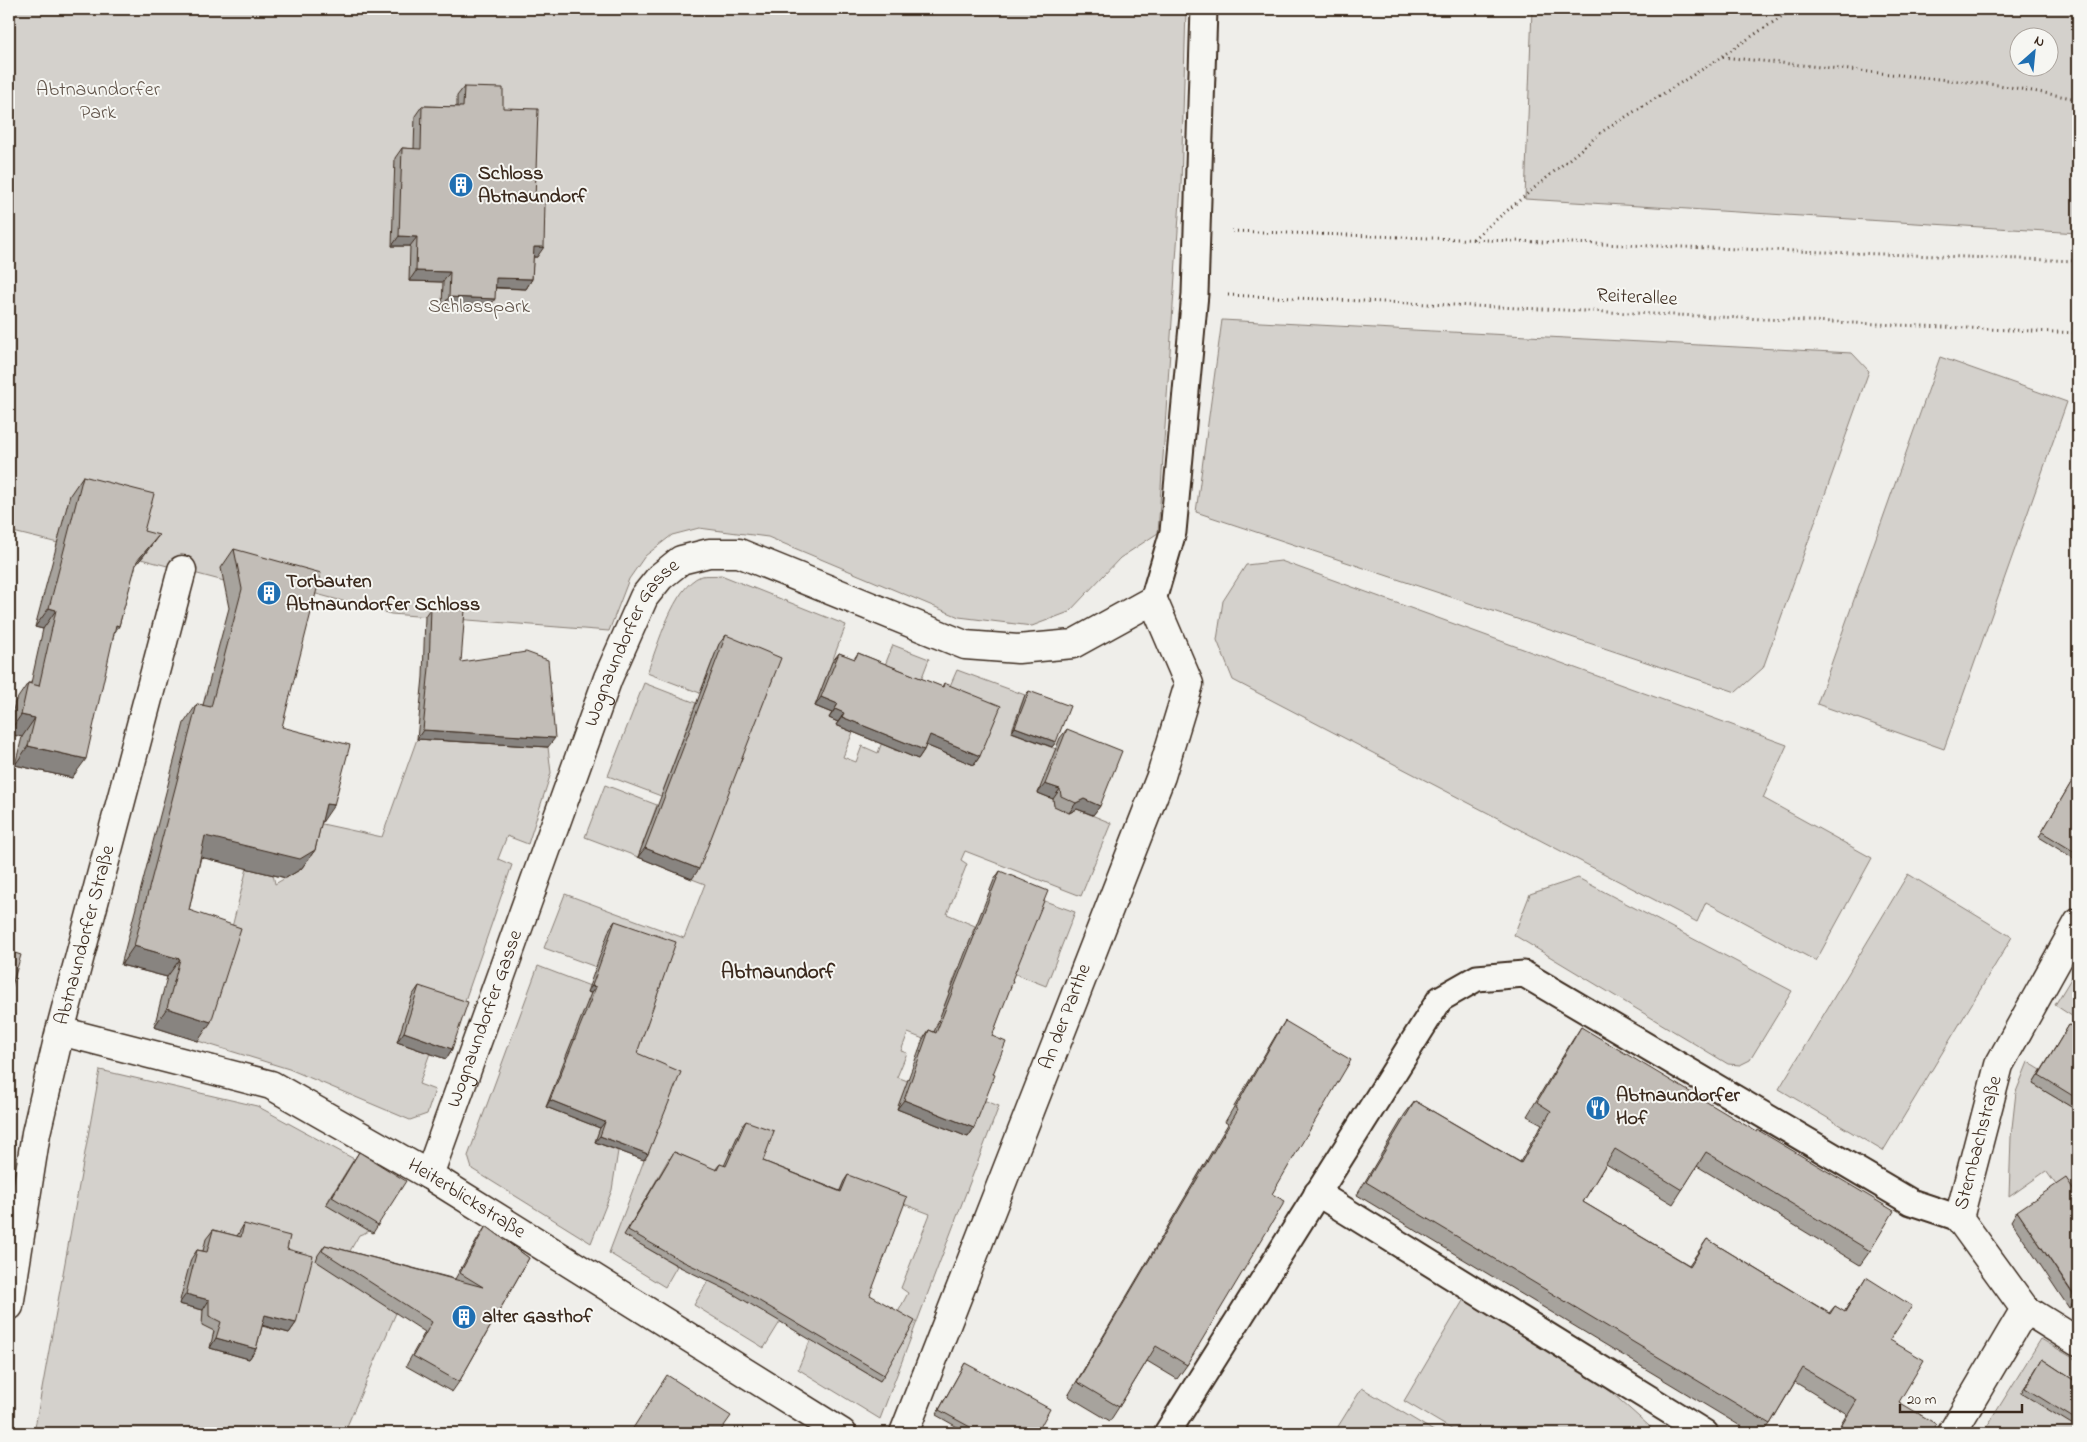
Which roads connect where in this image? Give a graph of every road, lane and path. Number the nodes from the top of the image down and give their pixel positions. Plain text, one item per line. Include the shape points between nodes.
1 (1204, 9) edge
2 (1793, 9) edge
3 (1722, 56) junction
4 (2078, 99) edge
5 (9, 185) edge
6 (1196, 229) junction
7 (1472, 239) junction
8 (9, 240) edge
9 (2078, 261) edge
10 (1195, 294) junction
11 (2078, 333) edge
12 (182, 570) dead end
13 (1153, 600) junction
14 (2078, 923) edge
15 (60, 1031) junction
16 (429, 1175) junction
17 (1317, 1193) junction
18 (1959, 1218) junction
19 (9, 1306) edge
20 (2024, 1309) junction
21 (2078, 1342) edge
22 (842, 1433) edge
23 (904, 1433) edge
24 (1167, 1433) edge
25 (1704, 1433) edge
26 (1952, 1433) edge

1 - 6 lane
2 - 3 path
3 - 4 path via 1998,85
3 - 7 path via 1604,131
5 - 8 path via 12,229
6 - 7 path
6 - 10 lane
7 - 9 path
10 - 11 path, Reiterallee
10 - 13 lane via 1173,532
12 - 15 street, Abtnaundorfer Straße
13 - 16 street, Wognaundorfer Gasse via 1074,644 1018,649 965,645 739,553 709,552 681,560 660,577 644,597 608,678
13 - 23 street, An der Parthe via 1189,684 1161,776
14 - 18 street, Sternbachstraße via 1999,1065
15 - 16 street, Heiterblickstraße via 271,1085
15 - 19 street, Abtnaundorfer Straße via 36,1133
16 - 22 street, Heiterblickstraße
17 - 18 lane via 1440,999 1477,978 1524,974 1911,1202
17 - 24 lane
17 - 25 lane
18 - 20 street, Sternbachstraße
20 - 21 street
20 - 26 street

